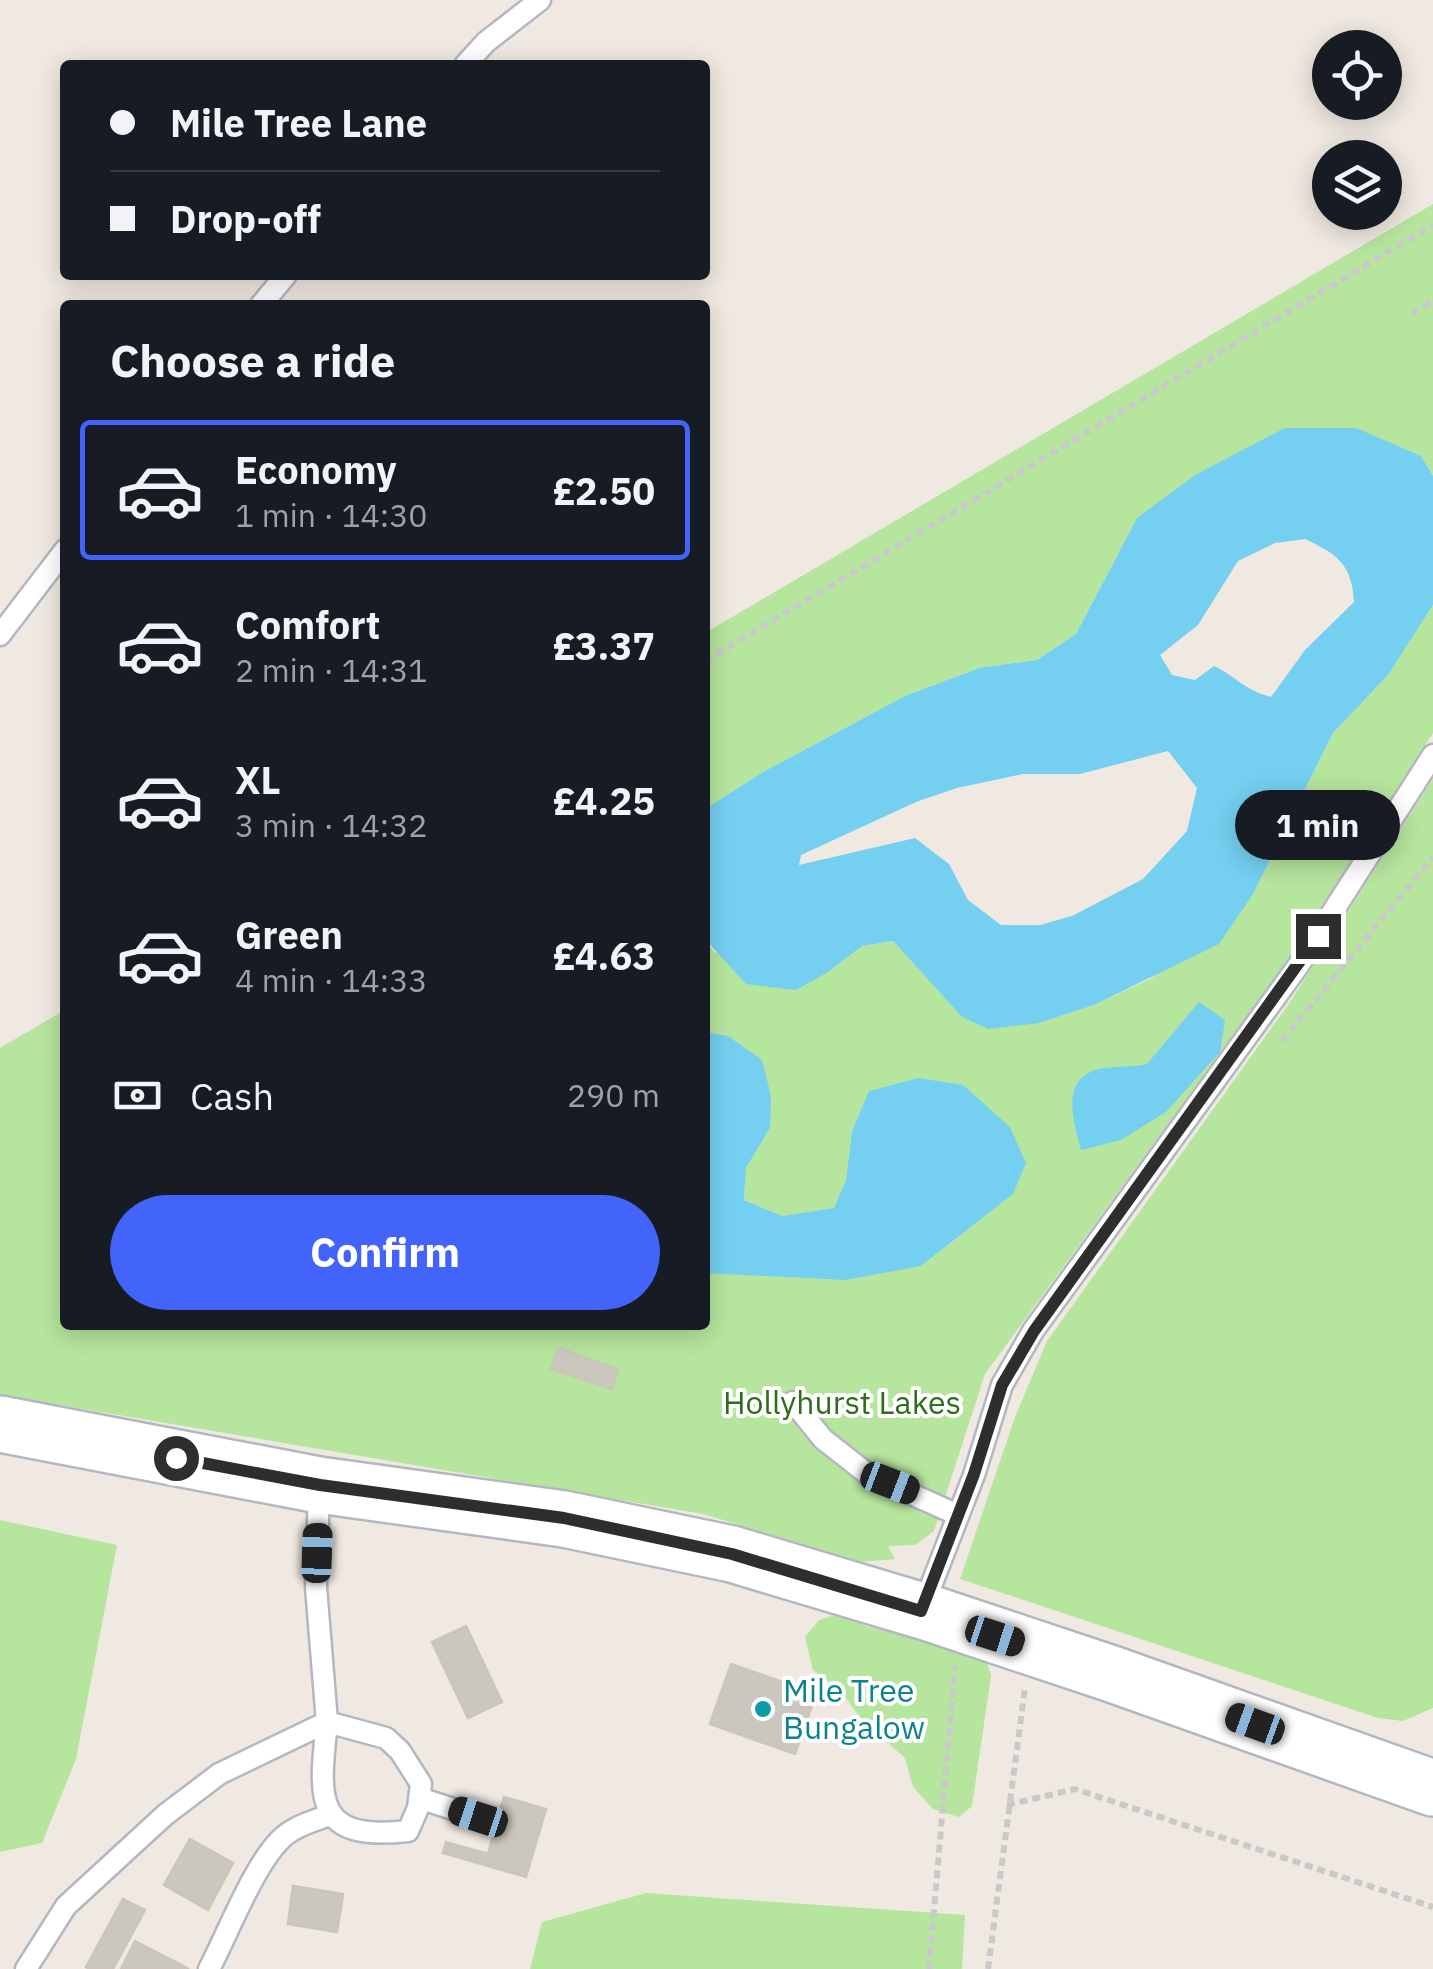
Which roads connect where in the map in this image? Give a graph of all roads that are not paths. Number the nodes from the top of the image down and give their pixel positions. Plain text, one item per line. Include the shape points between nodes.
1 (540, 0) edge
2 (470, 60) edge
3 (282, 280) edge
4 (266, 300) edge
5 (60, 557) edge
6 (0, 635) edge
7 (1433, 755) edge
8 (793, 1402) dead end
9 (0, 1424) edge
10 (320, 1485) junction
11 (958, 1515) junction
12 (940, 1617) junction
13 (326, 1722) junction
14 (1433, 1788) edge
15 (419, 1798) junction
16 (330, 1814) junction
17 (478, 1817) dead end
18 (26, 1969) edge
19 (209, 1969) edge

1 - 2 lane
3 - 4 lane
5 - 6 lane
7 - 11 lane via 1298,966 1034,1331 1002,1385
8 - 11 lane via 823,1439 869,1475
9 - 10 main road
10 - 12 main road via 564,1518 732,1554
10 - 13 lane via 316,1587
11 - 12 lane
12 - 14 main road
13 - 15 lane via 386,1738 420,1784
13 - 16 lane via 322,1792
13 - 18 lane via 220,1774 164,1814 66,1906
15 - 16 lane via 408,1830 352,1831
15 - 17 lane
16 - 19 lane via 281,1839

